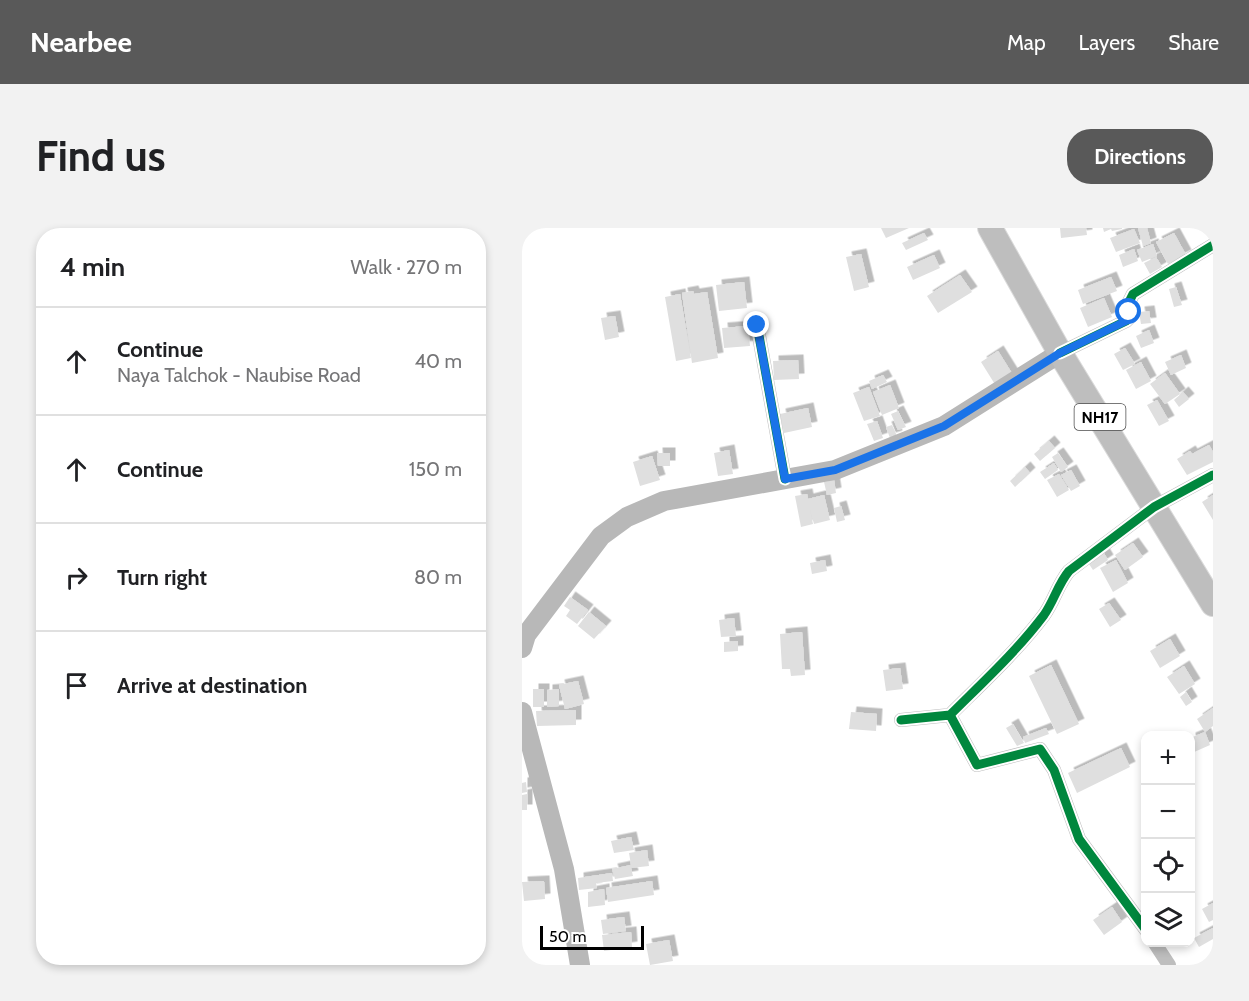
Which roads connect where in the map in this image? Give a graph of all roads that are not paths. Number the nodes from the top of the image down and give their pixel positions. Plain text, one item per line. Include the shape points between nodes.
1 (990, 228) edge
2 (1213, 245) edge
3 (757, 325) dead end
4 (1060, 353) junction
5 (1213, 475) edge
6 (785, 479) junction
7 (1154, 507) junction
8 (1213, 603) edge
9 (522, 648) edge
10 (522, 712) edge
11 (950, 715) junction
12 (901, 720) dead end
13 (1141, 923) edge
14 (1157, 947) edge
15 (580, 965) edge
16 (1169, 965) edge

1 - 4 highway, NH17
2 - 4 street via 1133,294 1126,321
3 - 6 street
4 - 6 main road via 944,426 835,470
4 - 7 highway, NH17
5 - 7 street
6 - 9 main road via 664,501 627,517 601,536 526,635
7 - 8 highway, NH17
7 - 11 street via 1069,571 1043,615
10 - 15 main road via 564,869
11 - 12 street
11 - 13 street via 977,765 1040,749 1054,770 1079,839
14 - 16 street

